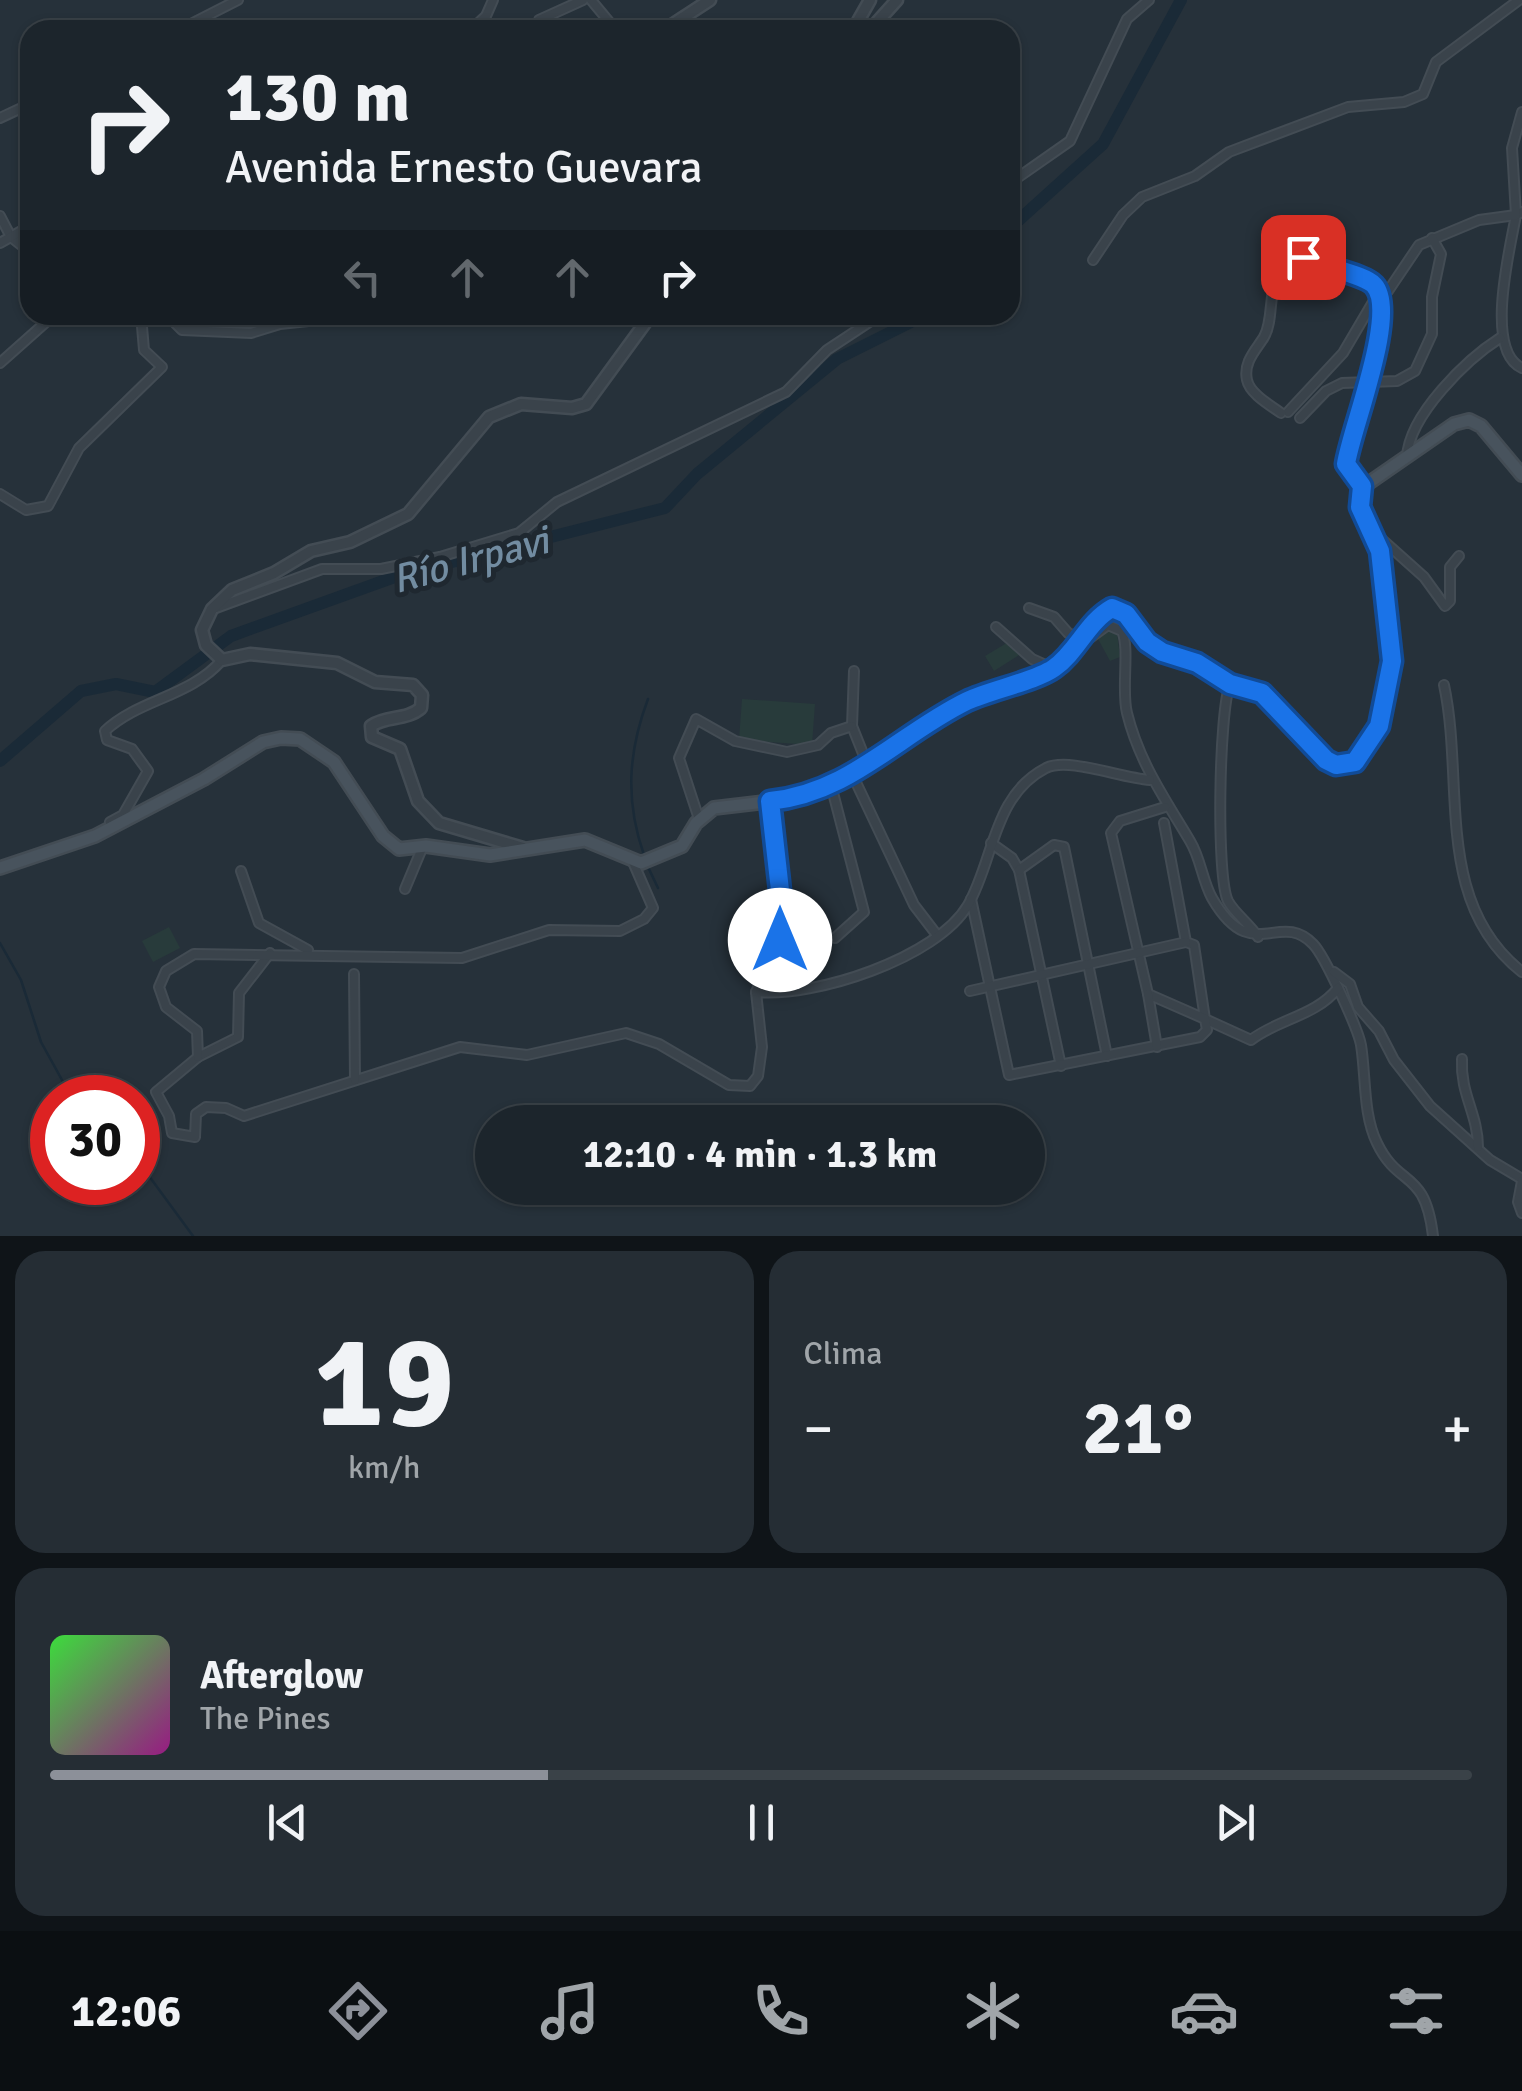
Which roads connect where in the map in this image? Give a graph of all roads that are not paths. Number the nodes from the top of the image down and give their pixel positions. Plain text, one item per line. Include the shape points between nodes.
1 (238, 0) edge
2 (587, 0) edge
3 (710, 0) edge
4 (897, 0) edge
5 (1149, 0) edge
6 (1519, 0) edge
7 (199, 20) edge
8 (540, 20) dead end
9 (606, 20) edge
10 (679, 20) edge
11 (879, 20) edge
12 (1522, 112) edge
13 (1020, 175) edge
14 (1519, 214) edge
15 (0, 216) edge
16 (20, 232) edge
17 (10, 237) junction
18 (1432, 238) junction
19 (0, 243) edge
20 (20, 244) edge
21 (1093, 260) dead end
22 (1380, 298) junction
23 (43, 325) edge
24 (141, 325) edge
25 (177, 325) edge
26 (276, 325) edge
27 (645, 325) edge
28 (865, 325) edge
29 (1500, 338) junction
30 (0, 363) edge
31 (1522, 368) edge
32 (1366, 381) junction
33 (1300, 418) dead end
34 (1406, 458) junction
35 (1522, 475) edge
36 (1362, 486) junction
37 (0, 494) edge
38 (1376, 535) junction
39 (1459, 556) dead end
40 (1029, 608) dead end
41 (212, 609) junction
42 (996, 628) dead end
43 (1078, 640) junction
44 (219, 658) junction
45 (1054, 668) junction
46 (854, 671) dead end
47 (1230, 684) junction
48 (1444, 685) dead end
49 (852, 726) junction
50 (868, 766) junction
51 (853, 776) junction
52 (1150, 780) junction
53 (831, 785) junction
54 (770, 801) junction
55 (1165, 807) junction
56 (699, 819) junction
57 (1164, 822) dead end
58 (80, 842) junction
59 (990, 843) junction
60 (423, 846) junction
61 (538, 850) junction
62 (642, 861) junction
63 (0, 868) edge
64 (1019, 870) junction
65 (241, 871) dead end
66 (405, 889) dead end
67 (971, 899) junction
68 (938, 935) junction
69 (1258, 937) junction
70 (835, 938) dead end
71 (1186, 942) junction
72 (312, 952) junction
73 (270, 953) junction
74 (1139, 955) junction
75 (1090, 966) junction
76 (1330, 969) junction
77 (1522, 972) edge
78 (354, 974) dead end
79 (1040, 977) junction
80 (992, 987) junction
81 (1338, 988) junction
82 (756, 992) junction
83 (970, 992) dead end
84 (1148, 994) junction
85 (1205, 1019) junction
86 (1157, 1046) junction
87 (1107, 1056) junction
88 (198, 1057) junction
89 (1462, 1058) dead end
90 (1060, 1066) junction
91 (355, 1080) junction
92 (1478, 1147) junction
93 (1522, 1180) edge
94 (1522, 1213) edge
95 (1433, 1236) edge

1 - 7 street
2 - 8 street
2 - 9 street
3 - 10 street
4 - 11 street
5 - 13 street via 1127,20 1070,141
6 - 21 street via 1436,62 1423,94 1348,106 1229,152 1195,176 1142,197
12 - 14 street via 1512,148
14 - 18 street
14 - 29 street
15 - 17 street
16 - 17 street
17 - 19 street
17 - 20 street
18 - 22 street via 1419,245
18 - 32 street via 1441,261 1428,346 1403,380
22 - 22 street via 1370,282 1303,257 1282,270 1269,296 1265,336 1252,352 1246,375 1251,388 1285,413 1343,353
22 - 32 street via 1378,346
23 - 30 street
24 - 37 street via 144,350 162,367 78,448 48,506 26,510
25 - 26 street via 251,332
27 - 41 street via 586,404 521,404 489,417 408,514 350,542 298,556 232,590
28 - 41 street via 827,350 786,392 557,502 519,533 381,569 322,568
29 - 31 street
29 - 34 street via 1455,374 1419,424
32 - 33 street via 1333,387
32 - 36 street via 1346,464
34 - 35 main road via 1469,420 1482,426
34 - 36 main road
36 - 38 main road via 1360,507
38 - 39 street via 1424,577 1444,606 1450,601 1450,567
38 - 47 main road via 1392,661 1379,726 1362,757 1331,763 1271,700
40 - 43 street via 1054,616
41 - 44 street via 202,630
42 - 45 street via 1032,659
43 - 45 main road
43 - 47 main road via 1098,616 1119,608 1147,642
43 - 52 street via 1108,625 1125,636 1126,708
44 - 58 street via 204,681 104,731 107,740 132,749 148,771 123,815
44 - 61 street via 258,654 342,664 375,682 413,686 422,695 421,708 382,719 369,732 400,748 422,809 461,832
45 - 50 main road via 968,700
46 - 49 street
47 - 69 street via 1217,775 1225,890
48 - 77 street via 1462,874 1481,931
49 - 50 street
49 - 56 street via 788,752 735,741 696,719 680,758
50 - 51 main road
51 - 53 main road
51 - 68 street via 914,905
52 - 55 street
52 - 59 street via 1077,764 1046,768 1013,797
53 - 54 main road
53 - 70 street via 864,912
54 - 56 main road via 732,803
54 - 82 street via 784,926
55 - 69 street via 1192,844 1222,914
55 - 74 street via 1116,823 1111,833
56 - 62 main road via 682,846
57 - 71 street
58 - 60 main road via 281,738 300,739 334,762 392,844
58 - 63 main road
59 - 64 street
59 - 67 street
60 - 61 main road via 468,855
60 - 66 street
61 - 62 main road via 585,840
62 - 72 street via 652,908 620,931 549,930 462,958
64 - 75 street via 1054,845 1064,847
64 - 79 street
65 - 72 street via 259,922
67 - 68 street
67 - 80 street
68 - 82 street via 846,982
69 - 76 street via 1299,935
71 - 74 street
71 - 85 street via 1194,946
72 - 73 street
73 - 88 street via 239,993 238,1037
73 - 88 street via 194,954 162,976 166,1007 196,1031
74 - 75 street
74 - 84 street
75 - 79 street
75 - 87 street
76 - 81 street
76 - 92 street via 1350,984 1358,1007 1430,1106
78 - 91 street
79 - 80 street
79 - 90 street
80 - 83 street
80 - 90 street via 1009,1075
81 - 85 street via 1318,1007 1251,1040
81 - 95 street via 1361,1041 1373,1133 1389,1161 1423,1191
82 - 91 street via 762,1047 750,1086 729,1085 626,1032 528,1054 460,1047
84 - 85 street
84 - 86 street
85 - 86 street via 1200,1037
86 - 87 street
87 - 90 street
88 - 91 street via 156,1092 176,1135 194,1137 196,1114 206,1108 244,1116
89 - 92 street via 1463,1095
92 - 93 street
93 - 94 street

